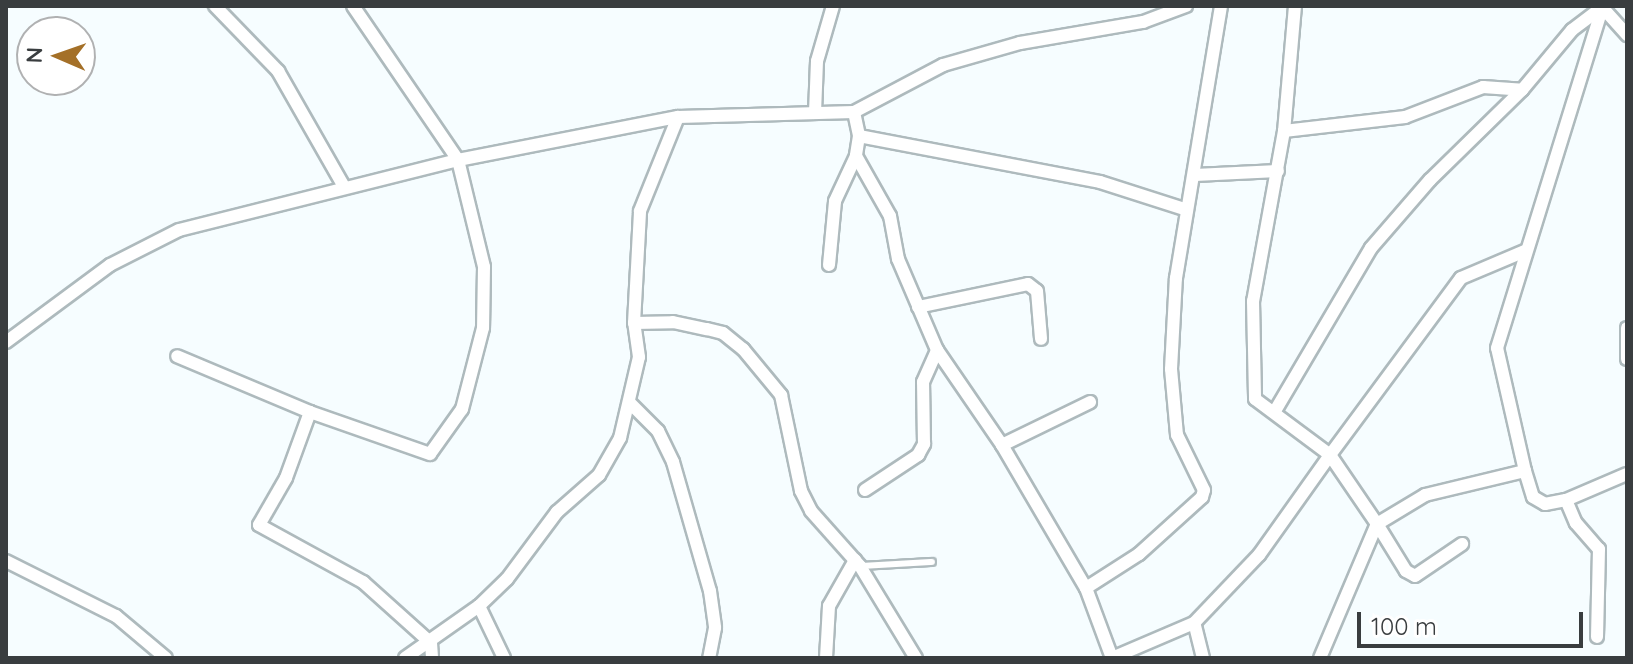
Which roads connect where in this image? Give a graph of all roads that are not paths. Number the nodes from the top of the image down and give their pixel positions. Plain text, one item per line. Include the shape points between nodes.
1 (215, 6) edge
2 (353, 6) edge
3 (833, 6) edge
4 (1186, 6) edge
5 (1221, 6) edge
6 (1295, 6) edge
7 (1603, 7) edge
8 (1167, 10) edge
9 (1627, 35) edge
10 (1522, 90) junction
11 (854, 112) junction
12 (815, 113) junction
13 (678, 117) junction
14 (1284, 131) junction
15 (859, 136) junction
16 (856, 156) junction
17 (458, 160) junction
18 (1278, 171) junction
19 (1195, 175) junction
20 (343, 185) junction
21 (1187, 210) junction
22 (1525, 251) junction
23 (829, 265) dead end
24 (918, 307) junction
25 (634, 323) junction
26 (1627, 328) edge
27 (9, 333) edge
28 (1041, 339) dead end
29 (937, 350) junction
30 (177, 356) dead end
31 (1627, 359) edge
32 (629, 402) junction
33 (1090, 402) dead end
34 (1275, 411) junction
35 (310, 412) junction
36 (1002, 445) junction
37 (1330, 455) junction
38 (1525, 471) junction
39 (1627, 474) edge
40 (865, 490) dead end
41 (1566, 500) junction
42 (1377, 524) junction
43 (1462, 544) dead end
44 (6, 561) edge
45 (932, 562) dead end
46 (857, 563) junction
47 (1086, 588) junction
48 (479, 606) junction
49 (1194, 623) junction
50 (1597, 637) dead end
51 (431, 643) junction
52 (166, 658) edge
53 (405, 658) edge
54 (432, 658) edge
55 (504, 658) edge
56 (709, 658) edge
57 (826, 658) edge
58 (916, 658) edge
59 (1112, 658) edge
60 (1203, 658) edge
61 (1320, 658) edge

1 - 20 street via 278,71
2 - 17 street
3 - 12 street via 817,61
4 - 8 street
5 - 19 street
6 - 14 street
7 - 9 street
7 - 10 street via 1572,30
7 - 22 street
8 - 11 street via 943,65
10 - 14 street via 1483,87 1405,117
10 - 34 street via 1371,248
11 - 12 street
11 - 15 street
12 - 13 street
13 - 17 street
13 - 25 street via 640,211
14 - 18 street
15 - 16 street
15 - 21 street via 1100,182
16 - 23 street via 835,201
16 - 24 street via 890,216 898,259
17 - 20 street
17 - 35 street via 484,267 483,313 478,356 452,428 430,454 419,454
18 - 19 street
18 - 34 street via 1259,250 1251,326 1251,389 1255,399
19 - 21 street
20 - 27 street via 179,230 110,265
21 - 47 street via 1176,278 1171,410 1204,490 1139,554
22 - 37 street via 1461,278
22 - 38 street via 1497,348
24 - 28 street via 1028,284 1037,291
24 - 29 street
25 - 32 street via 639,357
25 - 46 street via 673,322 707,329 723,333 743,349 781,395 801,491 811,511
26 - 31 street
29 - 36 street
29 - 40 street via 923,382 924,444 918,455
30 - 35 street
32 - 48 street via 620,438 599,475 557,512 537,545
32 - 56 street via 658,431 673,462 710,591 715,628
33 - 36 street
34 - 37 street
35 - 51 street via 286,478 259,525 363,582
36 - 47 street
37 - 42 street
37 - 49 street via 1259,555
38 - 41 street via 1533,497 1545,504
38 - 42 street via 1425,495
39 - 41 street
41 - 50 street via 1576,523 1599,549
42 - 43 street via 1406,571 1415,576
42 - 61 street
44 - 52 street via 116,616
45 - 46 lane
46 - 57 street via 829,606
46 - 58 street
47 - 59 street
48 - 51 street
48 - 55 street
49 - 59 street
49 - 60 street
51 - 53 street
51 - 54 street

